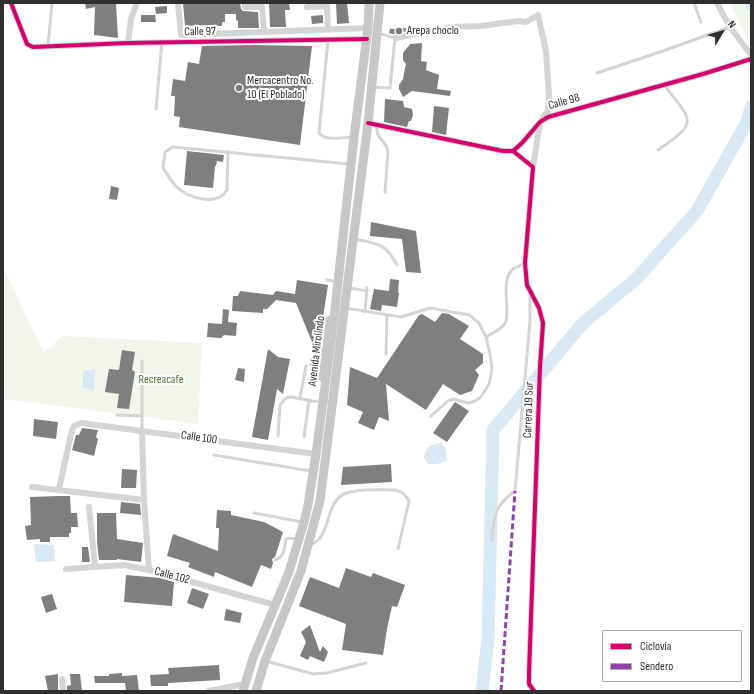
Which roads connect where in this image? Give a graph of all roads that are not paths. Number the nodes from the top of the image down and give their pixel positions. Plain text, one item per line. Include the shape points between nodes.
1 (11, 3) edge
2 (52, 3) edge
3 (137, 3) edge
4 (178, 3) edge
5 (245, 3) edge
6 (370, 3) edge
7 (380, 3) edge
8 (694, 3) edge
9 (716, 3) edge
10 (307, 7) dead end
11 (701, 22) dead end
12 (730, 27) junction
13 (368, 28) junction
14 (328, 29) junction
15 (264, 32) junction
16 (377, 33) junction
17 (395, 38) junction
18 (366, 39) junction
19 (328, 40) junction
20 (128, 42) junction
21 (162, 42) junction
22 (48, 46) junction
23 (751, 56) edge
24 (751, 59) edge
25 (596, 73) dead end
26 (664, 85) junction
27 (372, 87) junction
28 (156, 109) dead end
29 (540, 121) junction
30 (372, 124) junction
31 (354, 136) junction
32 (658, 150) dead end
33 (513, 151) junction
34 (228, 152) junction
35 (351, 164) junction
36 (533, 167) junction
37 (385, 192) dead end
38 (354, 239) junction
39 (525, 263) junction
40 (397, 265) dead end
41 (327, 280) dead end
42 (337, 282) junction
43 (347, 288) junction
44 (530, 293) junction
45 (345, 308) junction
46 (365, 312) junction
47 (386, 315) junction
48 (486, 337) junction
49 (386, 354) dead end
50 (142, 361) dead end
51 (306, 366) dead end
52 (325, 384) junction
53 (335, 386) junction
54 (300, 398) junction
55 (309, 400) junction
56 (323, 401) junction
57 (333, 402) junction
58 (117, 415) dead end
59 (142, 416) junction
60 (431, 416) dead end
61 (142, 430) junction
62 (278, 436) dead end
63 (304, 437) dead end
64 (326, 451) junction
65 (316, 454) junction
66 (214, 455) dead end
67 (313, 471) junction
68 (32, 487) dead end
69 (59, 489) junction
70 (144, 500) junction
71 (89, 507) dead end
72 (254, 514) dead end
73 (304, 522) junction
74 (299, 539) junction
75 (492, 540) dead end
76 (309, 546) junction
77 (398, 549) dead end
78 (275, 560) dead end
79 (95, 567) junction
80 (66, 569) dead end
81 (149, 570) junction
82 (275, 605) junction
83 (265, 661) junction
84 (366, 663) dead end
85 (62, 679) dead end
86 (244, 688) edge
87 (63, 691) edge
88 (208, 691) edge
89 (256, 691) edge
90 (534, 691) edge

1 - 22 street, Calle 97 via 27,44 33,47
2 - 22 lane
3 - 20 street via 131,19
4 - 15 street via 181,35
5 - 15 street via 245,7 262,7
6 - 13 main road, Avenida Mirolindo
7 - 16 main road, Avenida Mirolindo
8 - 11 lane
9 - 12 street
10 - 14 street via 327,6
12 - 23 street
12 - 25 lane
13 - 14 street
13 - 18 main road, Avenida Mirolindo
14 - 15 street
16 - 17 lane
16 - 27 main road, Avenida Mirolindo
17 - 27 lane via 390,88
17 - 29 street via 452,27 526,22 538,15 546,51 549,95 548,111
18 - 19 street, Calle 97
18 - 31 main road, Avenida Mirolindo
19 - 21 street, Calle 97
19 - 31 lane via 319,133 327,138
20 - 21 street, Calle 97
20 - 22 street, Calle 97
21 - 28 lane
24 - 26 street, Calle 98
26 - 29 street, Calle 98
26 - 32 lane via 686,113 688,121 680,135
27 - 30 main road, Avenida Mirolindo
29 - 33 street, Calle 98
29 - 36 street, Carrera 19 Sur
30 - 33 street
30 - 37 lane via 388,152
30 - 38 main road, Avenida Mirolindo
31 - 35 main road, Avenida Mirolindo
33 - 36 street
34 - 34 lane via 173,147 165,152 163,168 184,193 209,199 220,198 227,190
34 - 35 lane
35 - 42 main road, Avenida Mirolindo
36 - 39 street, Carrera 19 Sur
38 - 40 lane via 382,246 391,254
38 - 43 main road, Avenida Mirolindo
39 - 44 street, Carrera 19 Sur via 526,285
39 - 48 lane via 509,274 506,287 506,321 495,333
41 - 42 lane
42 - 52 main road, Avenida Mirolindo via 334,318 329,320 326,327 321,367
43 - 45 main road, Avenida Mirolindo
43 - 46 lane via 367,290
44 - 75 lane, Carrera 19 Sur via 530,321 515,492 498,507 494,517
44 - 90 street, Carrera 19 Sur via 539,308 543,323 529,684
45 - 46 lane
45 - 53 main road, Avenida Mirolindo
46 - 47 lane
47 - 48 lane via 401,317 430,308 469,315 479,323
47 - 49 lane
48 - 60 lane via 492,369 489,384 481,397 469,403 453,399
50 - 59 lane
51 - 54 lane
52 - 53 main road
52 - 56 main road, Avenida Mirolindo
53 - 57 main road, Avenida Mirolindo
53 - 64 main road via 336,410 332,441
54 - 55 lane
54 - 62 lane via 291,397 282,401
55 - 56 lane
55 - 63 lane
56 - 57 lane
56 - 65 main road, Avenida Mirolindo
57 - 64 main road, Avenida Mirolindo
58 - 59 lane
59 - 61 lane
61 - 65 street, Calle 100
61 - 69 street, Calle 100 via 81,423 74,426
61 - 70 street
64 - 76 main road, Avenida Mirolindo via 320,501
65 - 67 main road, Avenida Mirolindo
66 - 67 lane
67 - 73 main road, Avenida Mirolindo
68 - 69 street
69 - 70 street
70 - 81 street
71 - 79 street
72 - 73 lane
73 - 74 main road, Avenida Mirolindo
74 - 78 lane via 286,539 285,551
74 - 82 main road, Avenida Mirolindo
76 - 77 lane via 320,540 339,497 358,491 395,490 400,491 409,501
76 - 83 main road, Avenida Mirolindo
79 - 80 street, Calle 102
79 - 81 street, Calle 102 via 124,565
81 - 82 street, Calle 102
82 - 86 main road, Avenida Mirolindo via 253,658
83 - 84 lane via 313,674
83 - 89 main road, Avenida Mirolindo
85 - 87 street
86 - 88 street

